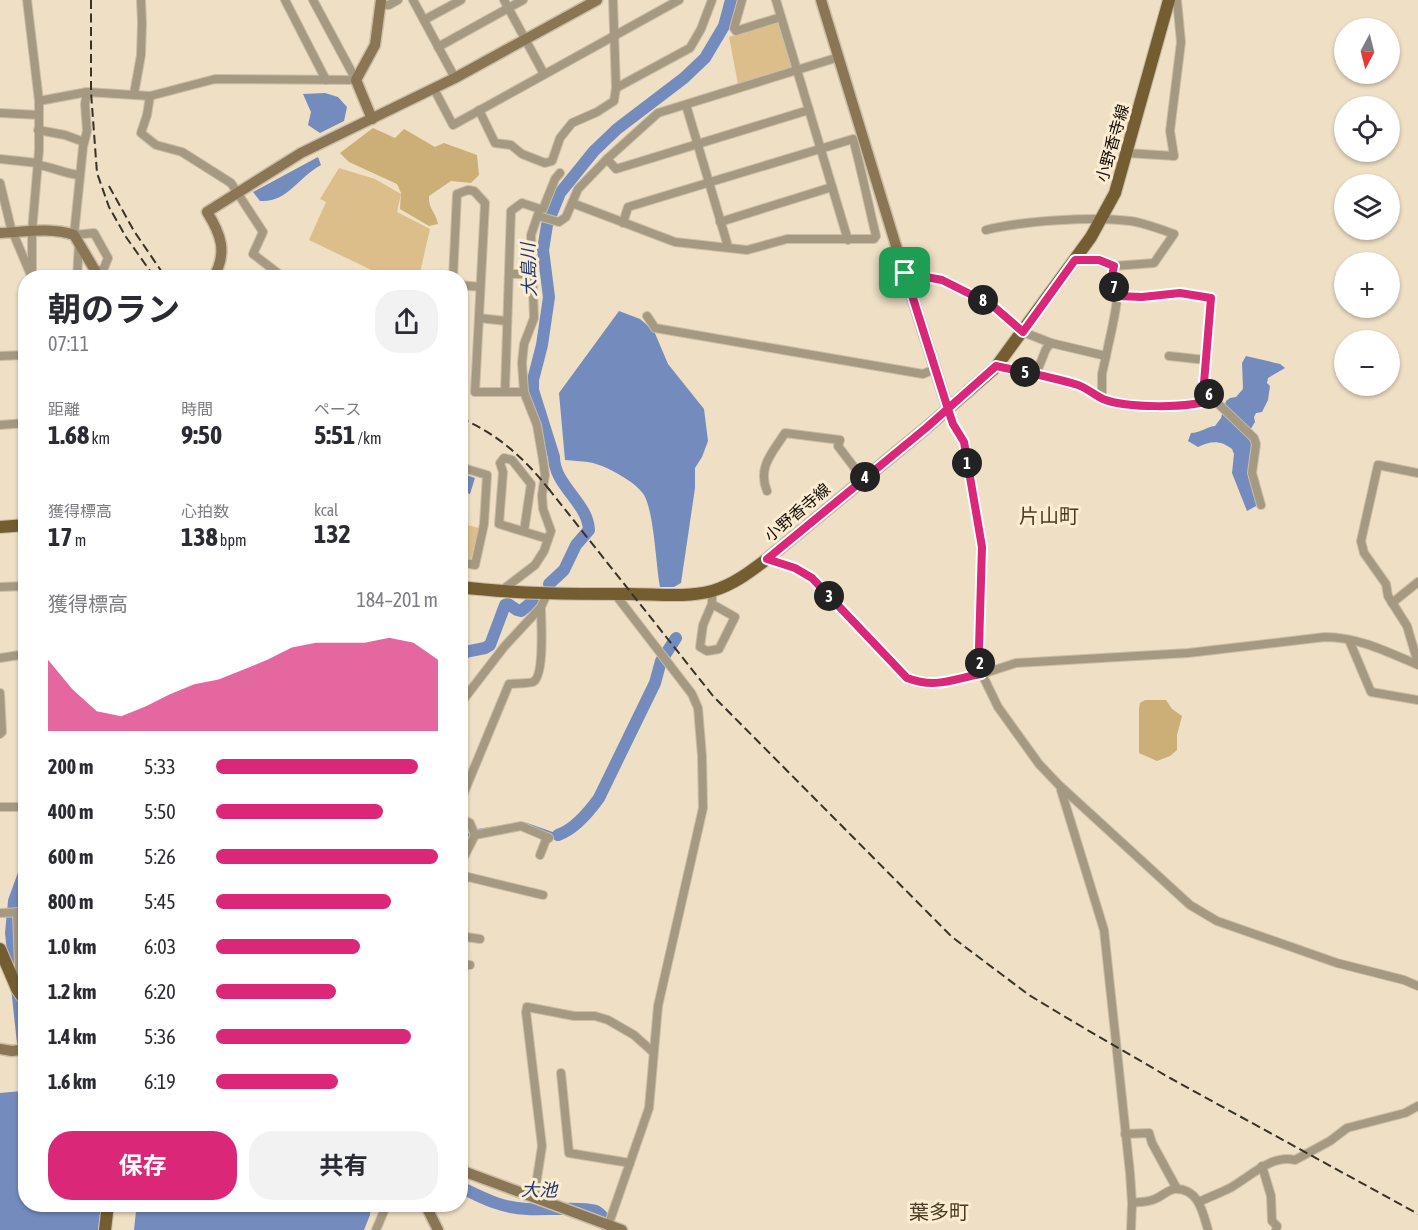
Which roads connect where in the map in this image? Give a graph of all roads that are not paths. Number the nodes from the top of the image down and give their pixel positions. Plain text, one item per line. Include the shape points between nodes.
1 (27, 0) edge
2 (141, 0) edge
3 (285, 0) edge
4 (313, 0) edge
5 (398, 0) edge
6 (413, 0) edge
7 (461, 0) edge
8 (504, 0) edge
9 (524, 0) edge
10 (597, 0) edge
11 (613, 0) edge
12 (679, 0) edge
13 (712, 0) edge
14 (742, 0) edge
15 (776, 0) edge
16 (821, 0) edge
17 (1169, 0) edge
18 (1177, 0) edge
19 (381, 3) edge
20 (509, 8) junction
21 (781, 17) junction
22 (424, 20) junction
23 (613, 36) junction
24 (526, 39) junction
25 (438, 47) junction
26 (839, 57) junction
27 (797, 70) junction
28 (544, 74) junction
29 (455, 78) junction
30 (326, 80) junction
31 (356, 80) junction
32 (616, 87) junction
33 (434, 89) junction
34 (87, 92) junction
35 (134, 94) junction
36 (150, 96) junction
37 (39, 101) junction
38 (686, 105) junction
39 (478, 110) junction
40 (809, 110) junction
41 (0, 113) edge
42 (39, 115) junction
43 (372, 119) junction
44 (38, 130) junction
45 (84, 142) junction
46 (697, 144) junction
47 (820, 149) junction
48 (1127, 153) junction
49 (0, 159) edge
50 (607, 159) junction
51 (38, 164) junction
52 (560, 173) dead end
53 (80, 175) junction
54 (0, 183) edge
55 (708, 183) junction
56 (832, 187) junction
57 (236, 192) junction
58 (572, 203) junction
59 (539, 212) junction
60 (1102, 220) junction
61 (720, 222) junction
62 (623, 223) junction
63 (986, 230) dead end
64 (32, 231) junction
65 (13, 232) junction
66 (0, 233) edge
67 (77, 238) junction
68 (848, 240) junction
69 (726, 248) junction
70 (1075, 260) junction
71 (1114, 266) junction
72 (29, 270) edge
73 (32, 270) edge
74 (76, 270) edge
75 (93, 270) edge
76 (102, 270) edge
77 (217, 270) edge
78 (274, 270) edge
79 (453, 270) edge
80 (905, 273) junction
81 (510, 274) junction
82 (532, 274) junction
83 (468, 286) edge
84 (480, 287) junction
85 (1117, 296) junction
86 (647, 316) dead end
87 (478, 318) junction
88 (506, 321) junction
89 (1023, 332) junction
90 (1051, 343) junction
91 (18, 355) edge
92 (0, 356) edge
93 (1106, 356) junction
94 (1169, 356) dead end
95 (1206, 360) junction
96 (996, 366) junction
97 (935, 369) junction
98 (1036, 374) junction
99 (505, 392) junction
100 (524, 392) junction
101 (1102, 399) junction
102 (1216, 401) junction
103 (948, 409) junction
104 (18, 424) edge
105 (0, 425) edge
106 (468, 469) edge
107 (1418, 472) edge
108 (863, 479) junction
109 (766, 491) dead end
110 (1261, 505) dead end
111 (18, 526) edge
112 (0, 527) edge
113 (524, 531) junction
114 (548, 539) junction
115 (767, 559) junction
116 (468, 564) edge
117 (1418, 582) edge
118 (18, 586) edge
119 (0, 587) edge
120 (468, 588) edge
121 (712, 591) junction
122 (500, 592) junction
123 (547, 594) junction
124 (615, 594) junction
125 (1392, 603) junction
126 (712, 604) junction
127 (541, 607) junction
128 (1349, 640) junction
129 (18, 655) edge
130 (0, 658) edge
131 (1418, 664) edge
132 (981, 674) junction
133 (0, 693) edge
134 (468, 694) edge
135 (1418, 700) edge
136 (0, 734) edge
137 (468, 783) edge
138 (1059, 785) junction
139 (0, 807) edge
140 (18, 807) edge
141 (468, 822) edge
142 (474, 833) junction
143 (468, 847) edge
144 (540, 855) dead end
145 (468, 877) edge
146 (543, 896) dead end
147 (18, 912) edge
148 (0, 913) edge
149 (18, 928) edge
150 (468, 937) edge
151 (480, 939) dead end
152 (0, 949) edge
153 (18, 954) edge
154 (1418, 986) edge
155 (18, 987) edge
156 (0, 1049) edge
157 (18, 1050) edge
158 (653, 1052) junction
159 (561, 1073) dead end
160 (1418, 1106) edge
161 (1125, 1134) junction
162 (630, 1163) junction
163 (1262, 1166) junction
164 (468, 1173) edge
165 (1177, 1189) junction
166 (534, 1198) junction
167 (1199, 1202) junction
168 (1132, 1203) junction
169 (107, 1212) edge
170 (384, 1212) edge
171 (429, 1212) edge
172 (607, 1228) edge
173 (105, 1230) edge
174 (376, 1230) edge
175 (438, 1230) edge
176 (622, 1230) edge
177 (1131, 1230) edge
178 (1208, 1230) edge
179 (1276, 1230) edge

1 - 37 street
2 - 35 street via 141,55
3 - 30 street
4 - 31 street
5 - 19 street via 388,5
6 - 22 street
7 - 22 street
8 - 20 street
9 - 20 street
10 - 24 street
11 - 23 street
12 - 23 street
13 - 32 street via 690,48
14 - 21 street via 736,32
15 - 21 street
16 - 26 street
17 - 48 main road, 小野香寺線
18 - 48 street via 1181,42 1170,131 1174,156
19 - 31 street via 375,45
20 - 24 street
20 - 25 street
21 - 27 street
22 - 25 street
23 - 28 street
23 - 32 street
24 - 28 street
24 - 29 street
25 - 29 street
26 - 27 street
26 - 80 street
27 - 38 street
27 - 40 street
28 - 39 street
29 - 33 street
30 - 31 street
30 - 36 street via 215,79
31 - 43 street
32 - 39 street via 614,101 572,123 560,138 552,161 544,163 511,145 495,143
33 - 39 street via 453,125
33 - 43 street
34 - 35 street
34 - 37 street
34 - 45 street
35 - 36 street
36 - 57 street via 141,133 156,145 182,152 209,168 231,183
37 - 42 street
38 - 46 street
38 - 50 street via 658,113
40 - 46 street
40 - 47 street
41 - 42 street
42 - 44 street
43 - 57 street via 301,153
44 - 45 street
44 - 51 street
45 - 53 street
46 - 50 street via 616,169
46 - 55 street
47 - 55 street
47 - 56 street
47 - 68 street via 853,139 876,236
48 - 60 main road, 小野香寺線
49 - 51 street
50 - 58 street via 578,189
51 - 53 street
51 - 64 street
52 - 59 street
53 - 67 street
54 - 65 street
55 - 61 street
55 - 62 street via 628,207
56 - 61 street
56 - 68 street
57 - 77 street via 207,212 222,243
57 - 78 street via 263,232 253,254
58 - 59 street via 566,218 559,222
58 - 62 street
59 - 81 street via 522,203 512,211
59 - 82 street via 531,235
60 - 63 street via 1008,225
60 - 70 main road, 小野香寺線
60 - 71 street via 1130,221 1174,234 1154,264
61 - 69 street
62 - 69 street via 675,242
64 - 65 street
64 - 67 street via 67,232
64 - 73 street
65 - 66 street
65 - 72 street
67 - 74 street
67 - 75 street
67 - 76 street via 94,233 108,258
68 - 69 street via 787,239 755,249
70 - 71 street via 1099,260
70 - 89 main road, 小野香寺線
71 - 85 street
79 - 84 street via 457,194 474,191 485,203
80 - 89 street via 942,280 992,305
80 - 97 street
81 - 82 street
81 - 88 street
82 - 100 street via 534,318 524,344
83 - 84 street
84 - 87 street
85 - 93 street
85 - 95 street via 1180,293 1211,298
86 - 97 street via 655,328 923,374
87 - 88 street
87 - 99 street via 475,392
88 - 99 street
89 - 90 street
89 - 96 main road, 小野香寺線
90 - 93 street
90 - 98 street
91 - 92 street
93 - 101 street
94 - 95 street
95 - 102 street via 1204,383 1207,393
96 - 98 street
96 - 103 main road, 小野香寺線
97 - 103 street
98 - 101 street via 1080,386
99 - 100 street
100 - 114 street via 537,425 543,460 543,502 551,531
101 - 102 street via 1171,406
102 - 110 street via 1250,433 1256,444 1251,473
103 - 108 main road, 小野香寺線
103 - 132 street via 964,442 982,547
104 - 105 street
106 - 116 street via 487,475 484,524 475,565
107 - 125 street via 1378,465 1361,541 1364,553 1386,584
108 - 109 street via 838,446 840,440 785,433 768,458 762,479
108 - 115 main road, 小野香寺線
111 - 112 main road
113 - 113 street via 531,484 512,460 504,458 500,463 503,472 499,524
113 - 114 street
114 - 122 street via 535,565
115 - 121 main road, 小野香寺線 via 740,579
115 - 132 street via 812,578 907,678 934,684
117 - 125 street
118 - 119 street
120 - 122 main road, 小野香寺線
121 - 124 main road, 小野香寺線
121 - 126 street
122 - 123 main road, 小野香寺線
123 - 124 main road, 小野香寺線
123 - 127 street
124 - 158 street via 692,694 698,708 702,756 703,808 658,1006
125 - 131 street via 1407,626
126 - 126 street via 700,646 707,651 719,649 735,617
127 - 134 street
127 - 137 street via 538,676 532,682 509,684
128 - 131 street
128 - 132 street via 1325,637 1188,653 1016,663
128 - 135 street via 1371,692
129 - 130 street
132 - 138 street via 998,707
133 - 136 street
138 - 154 street via 1190,906 1217,921 1337,963
138 - 161 street via 1104,930
139 - 140 street
141 - 142 street
142 - 143 street
142 - 144 street via 521,826 548,837
145 - 146 street
147 - 148 street
149 - 153 street
150 - 151 street
152 - 155 main road
156 - 157 street
158 - 162 street via 649,1108
158 - 166 street via 608,1020 527,1007 542,1146
159 - 162 street via 569,1153
160 - 163 street via 1347,1128 1296,1160 1287,1158
161 - 165 street via 1149,1132
161 - 168 street
162 - 172 street
163 - 167 street via 1230,1188
163 - 179 street
164 - 166 street
165 - 167 street via 1195,1196
165 - 168 street via 1155,1200
166 - 172 street
167 - 178 street
168 - 177 street
169 - 173 main road
170 - 174 street
171 - 175 street
172 - 176 street

